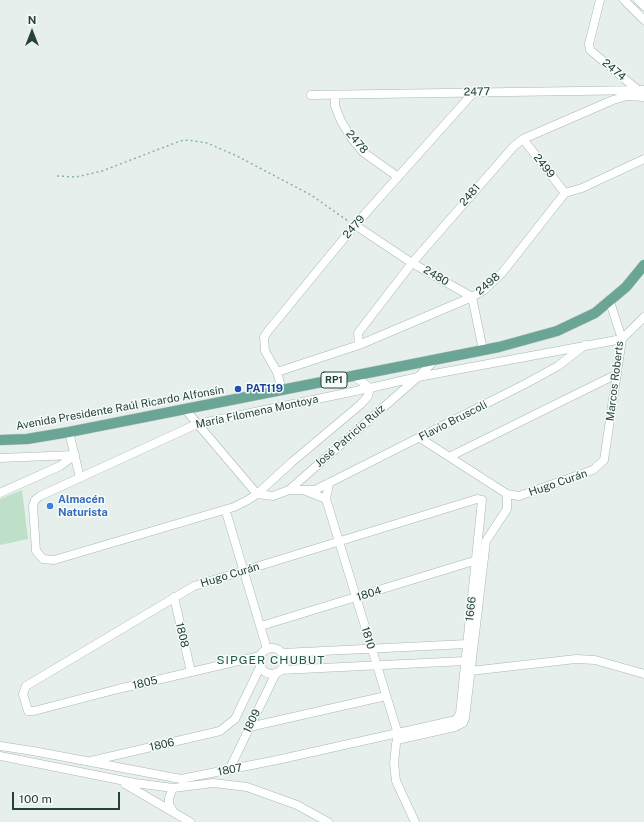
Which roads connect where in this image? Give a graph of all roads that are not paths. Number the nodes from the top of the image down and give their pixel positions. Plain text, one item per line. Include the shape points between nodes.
1 (600, 0) edge
2 (624, 0) edge
3 (638, 0) edge
4 (644, 6) edge
5 (644, 20) edge
6 (642, 92) edge
7 (473, 93) junction
8 (311, 95) dead end
9 (335, 95) junction
10 (523, 139) junction
11 (644, 159) edge
12 (398, 177) junction
13 (565, 193) junction
14 (355, 226) junction
15 (412, 263) junction
16 (644, 265) edge
17 (472, 297) junction
18 (610, 302) junction
19 (644, 317) edge
20 (622, 339) junction
21 (359, 345) junction
22 (585, 345) junction
23 (483, 350) junction
24 (436, 360) junction
25 (277, 372) junction
26 (617, 374) junction
27 (354, 376) junction
28 (418, 377) junction
29 (370, 388) junction
30 (282, 390) junction
31 (185, 410) junction
32 (197, 424) junction
33 (69, 432) junction
34 (420, 438) junction
35 (0, 440) edge
36 (75, 455) junction
37 (451, 456) junction
38 (0, 458) edge
39 (604, 460) joint
40 (80, 478) junction
41 (329, 483) junction
42 (289, 490) junction
43 (306, 491) junction
44 (0, 493) edge
45 (257, 494) junction
46 (507, 494) junction
47 (326, 499) junction
48 (480, 499) joint
49 (248, 500) junction
50 (206, 515) junction
51 (227, 515) junction
52 (338, 542) junction
53 (43, 559) joint
54 (477, 560) junction
55 (244, 570) junction
56 (174, 597) junction
57 (356, 598) junction
58 (261, 626) junction
59 (467, 644) junction
60 (268, 649) junction
61 (371, 649) junction
62 (282, 653) junction
63 (260, 656) junction
64 (466, 661) junction
65 (376, 665) junction
66 (260, 667) junction
67 (470, 671) junction
68 (191, 672) junction
69 (278, 672) junction
70 (644, 674) edge
71 (386, 696) junction
72 (31, 711) joint
73 (457, 719) joint
74 (232, 722) joint
75 (249, 727) junction
76 (397, 737) junction
77 (0, 746) edge
78 (0, 756) edge
79 (88, 761) junction
80 (229, 770) junction
81 (115, 780) junction
82 (173, 788) junction
83 (173, 811) junction
84 (190, 822) edge
85 (328, 822) edge
86 (415, 822) edge

1 - 6 street, 2474 via 589,44 590,50
2 - 5 street
3 - 4 street
6 - 7 street, 2477
6 - 10 street, 2481 via 613,100
7 - 9 street, 2477
7 - 12 street, 2479
8 - 9 street, 2477
9 - 12 street, 2478 via 335,106 352,139 363,152
10 - 13 street, 2499
10 - 15 street, 2481 via 504,155
11 - 13 street via 582,188
12 - 14 street, 2479
13 - 17 street, 2498 via 502,273 484,290
14 - 15 street, 2480
14 - 25 street, 2479 via 264,337 265,351
15 - 17 street, 2480
15 - 21 street, 2481 via 358,333
16 - 18 main road, Avenida Presidente Raúl Ricardo Alfonsín / RP1
17 - 21 street, 2498
17 - 23 street
18 - 20 street, Marcos Roberts
18 - 23 main road, Avenida Presidente Raúl Ricardo Alfonsín / RP1 via 579,322 557,331
19 - 20 street
20 - 22 street, María Filomena Montoya
20 - 26 street, Marcos Roberts
21 - 25 street, 2498
22 - 28 street, María Filomena Montoya
22 - 34 street, Flavio Bruscoli via 558,366
23 - 24 main road, Avenida Presidente Raúl Ricardo Alfonsín / RP1
24 - 27 main road, Avenida Presidente Raúl Ricardo Alfonsín / RP1
24 - 28 street, José Patricio Ruíz
25 - 30 street, 2479
26 - 37 street
26 - 39 street, Marcos Roberts
27 - 29 street, José Patricio Ruíz
27 - 30 main road, Avenida Presidente Raúl Ricardo Alfonsín / RP1
28 - 29 street, María Filomena Montoya
28 - 42 street, José Patricio Ruíz
29 - 32 street, María Filomena Montoya
29 - 45 street, José Patricio Ruíz via 368,396 361,404
30 - 31 main road, Avenida Presidente Raúl Ricardo Alfonsín / RP1
31 - 32 street
31 - 33 main road, Avenida Presidente Raúl Ricardo Alfonsín / RP1
32 - 40 street, María Filomena Montoya
32 - 45 street
33 - 35 main road, Avenida Presidente Raúl Ricardo Alfonsín / RP1 via 27,439
33 - 36 street
34 - 37 street
34 - 41 street, Flavio Bruscoli
36 - 38 street
36 - 40 street
36 - 44 street via 60,466
37 - 46 street
39 - 46 street, Hugo Curán via 593,470 519,496
40 - 53 street, María Filomena Montoya via 35,500 33,506 36,551
41 - 43 street, Flavio Bruscoli via 316,490
41 - 47 street
42 - 43 street
42 - 45 street, José Patricio Ruíz via 273,496
43 - 47 street
45 - 49 street, José Patricio Ruíz
46 - 67 street via 507,509 486,541
47 - 52 street, 1810
48 - 52 street, Hugo Curán
48 - 54 street, 1666 via 483,502
49 - 50 street, José Patricio Ruíz
49 - 51 street via 241,510
50 - 51 street
50 - 53 street, José Patricio Ruíz via 54,560
51 - 55 street
52 - 55 street, Hugo Curán
52 - 57 street, 1810
54 - 57 street, 1804
54 - 59 street, 1666
55 - 56 street, Hugo Curán via 194,586
55 - 58 street
56 - 68 street, 1808
56 - 72 street, Hugo Curán via 26,686 23,694 26,708
57 - 58 street, 1804
57 - 61 street, 1810
58 - 60 street
59 - 61 street
59 - 64 street, 1666
60 - 62 street via 274,648
60 - 63 street
61 - 62 street
61 - 65 street, 1810
62 - 69 street via 285,662
63 - 66 street
63 - 68 street, 1805
64 - 65 street
64 - 73 street, 1666 via 460,714
65 - 69 street
65 - 71 street, 1810
66 - 69 street via 267,673
66 - 74 street, 1809
67 - 70 street via 576,659 595,660
67 - 76 street via 463,723 455,727
68 - 72 street, 1805
69 - 75 street, 1809
71 - 75 street
71 - 76 street, 1810
73 - 76 street, 1807
74 - 79 street, 1806 via 216,733
75 - 80 street, 1809
76 - 80 street, 1807
76 - 86 street, 1810 via 394,763 396,781
77 - 79 street, 1807
78 - 81 street
79 - 80 street, 1807 via 178,779
81 - 82 street
81 - 83 street
82 - 83 street via 168,798
82 - 85 street via 213,783 247,787 297,805
83 - 84 street

